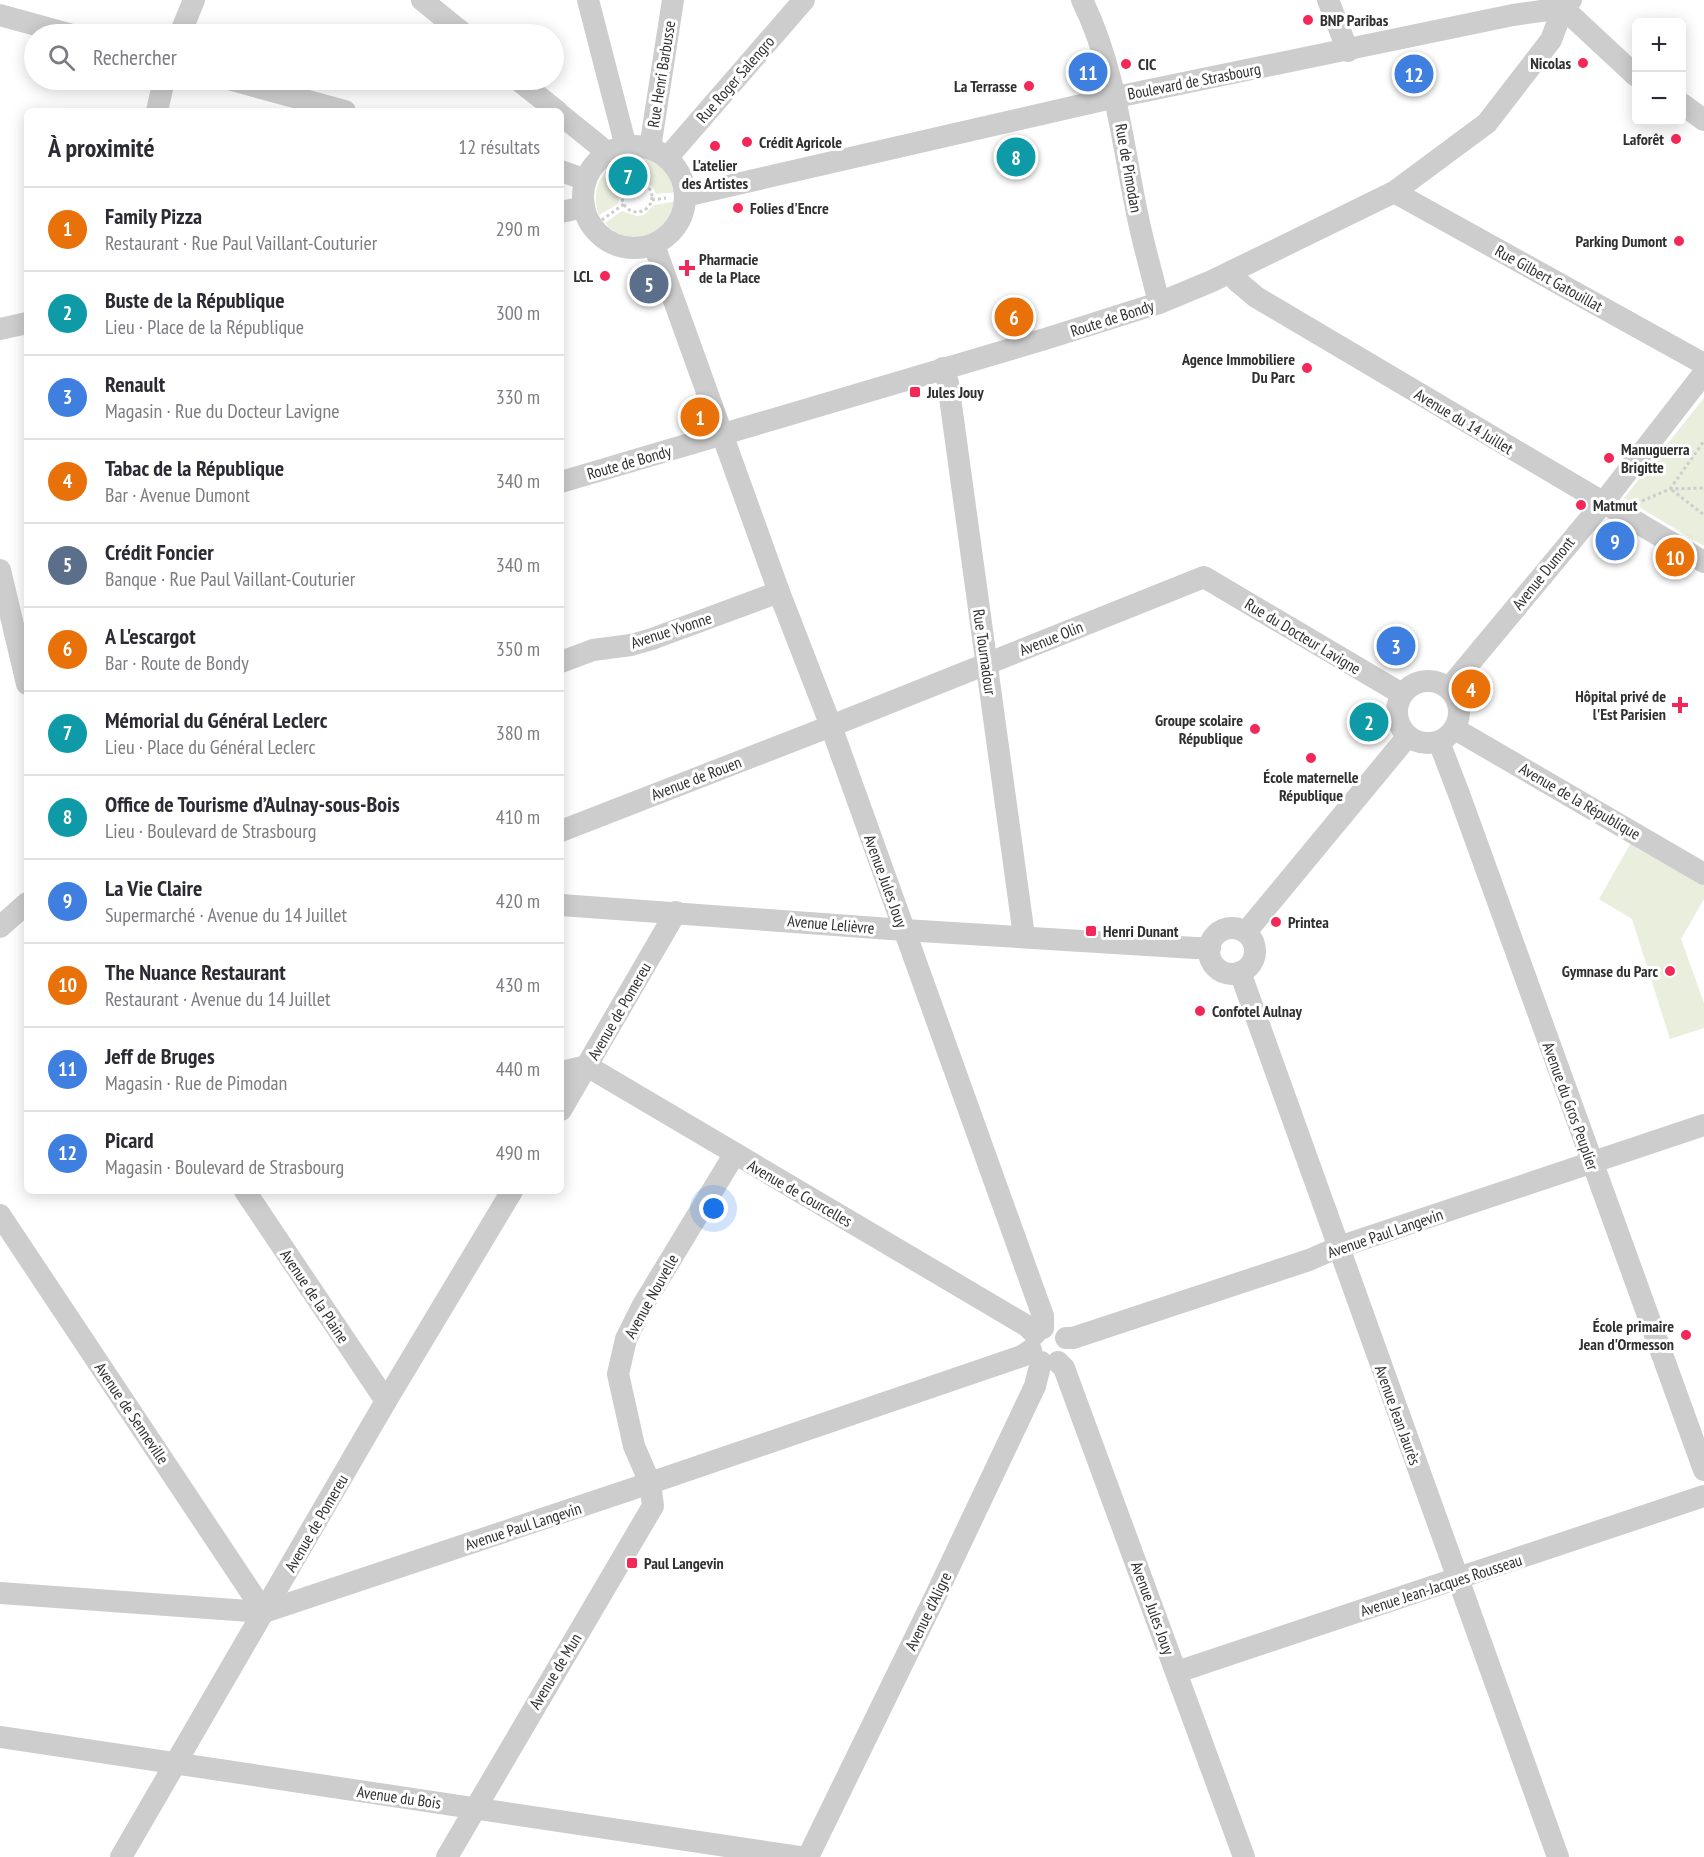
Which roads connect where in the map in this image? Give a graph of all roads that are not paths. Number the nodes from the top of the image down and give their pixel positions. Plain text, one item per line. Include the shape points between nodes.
1 (194, 0) edge
2 (422, 0) edge
3 (588, 0) edge
4 (673, 0) edge
5 (804, 0) edge
6 (1082, 0) edge
7 (1328, 0) edge
8 (1567, 4) edge
9 (1511, 8) edge
10 (0, 15) edge
11 (33, 24) edge
12 (184, 24) edge
13 (452, 24) edge
14 (1348, 51) junction
15 (1632, 72) edge
16 (162, 90) edge
17 (268, 90) edge
18 (530, 90) edge
19 (1116, 97) junction
20 (158, 108) edge
21 (334, 108) edge
22 (552, 108) edge
23 (564, 117) edge
24 (617, 150) junction
25 (658, 153) junction
26 (564, 172) edge
27 (586, 180) junction
28 (1394, 192) junction
29 (685, 196) junction
30 (564, 213) edge
31 (588, 217) junction
32 (654, 245) junction
33 (1232, 271) junction
34 (1159, 303) junction
35 (24, 324) edge
36 (0, 329) edge
37 (1704, 364) edge
38 (943, 368) junction
39 (1704, 373) edge
40 (724, 435) junction
41 (564, 481) edge
42 (1603, 502) junction
43 (1704, 562) edge
44 (0, 570) edge
45 (1204, 577) joint
46 (779, 592) junction
47 (564, 661) edge
48 (987, 664) junction
49 (24, 671) edge
50 (1449, 688) junction
51 (1402, 694) junction
52 (831, 726) junction
53 (1408, 736) junction
54 (1447, 736) junction
55 (564, 830) edge
56 (1704, 874) edge
57 (564, 905) edge
58 (24, 906) edge
59 (676, 912) junction
60 (0, 927) edge
61 (904, 930) junction
62 (1246, 932) junction
63 (1024, 936) junction
64 (1210, 948) junction
65 (1240, 972) junction
66 (587, 1066) junction
67 (564, 1071) edge
68 (564, 1105) edge
69 (1704, 1125) edge
70 (734, 1155) junction
71 (1592, 1164) junction
72 (247, 1194) edge
73 (510, 1194) edge
74 (0, 1215) edge
75 (1339, 1247) junction
76 (1066, 1338) joint
77 (1042, 1347) junction
78 (386, 1401) junction
79 (1704, 1470) edge
80 (650, 1483) junction
81 (1704, 1496) edge
82 (1458, 1579) junction
83 (0, 1593) edge
84 (264, 1612) junction
85 (1177, 1672) junction
86 (0, 1737) edge
87 (176, 1764) junction
88 (475, 1808) junction
89 (1236, 1855) edge
90 (121, 1857) edge
91 (447, 1857) edge
92 (799, 1857) edge
93 (808, 1857) edge
94 (1558, 1857) edge

1 - 12 street
2 - 13 street
3 - 24 street
4 - 25 street, Rue Henri Barbusse
5 - 25 street, Rue Roger Salengro
6 - 19 street, Rue de Pimodan via 1093,22
7 - 14 street
8 - 9 street, Boulevard de Strasbourg
8 - 15 street
8 - 28 street, Route de Bondy via 1551,40 1487,123
9 - 14 street, Boulevard de Strasbourg
10 - 11 street
14 - 19 street, Boulevard de Strasbourg
16 - 20 street
17 - 21 street
18 - 22 street
19 - 29 street, Boulevard de Strasbourg
19 - 34 street, Rue de Pimodan via 1137,215
23 - 24 street
24 - 25 street
24 - 27 street via 598,160
25 - 29 street via 677,169
26 - 27 street
27 - 31 street via 582,194
28 - 33 street, Route de Bondy
28 - 37 street, Rue Gilbert Gatouillat
29 - 32 street via 678,225
30 - 31 street
31 - 32 street via 602,237 620,247
32 - 40 street, Avenue Jules Jouy
33 - 34 street, Route de Bondy
33 - 42 street, Avenue du 14 Juillet via 1237,281 1256,297
34 - 38 street, Route de Bondy
35 - 36 street
38 - 40 street, Route de Bondy
38 - 48 street, Rue Tournadour
39 - 42 street, Avenue Dumont
40 - 41 street, Route de Bondy
40 - 46 street, Avenue Jules Jouy
42 - 43 street, Avenue du 14 Juillet
42 - 50 street, Avenue Dumont
44 - 49 street
45 - 48 street, Avenue Olin
45 - 51 street, Rue du Docteur Lavigne
46 - 47 street, Avenue Yvonne via 652,639 593,650
46 - 52 street, Avenue Jules Jouy
48 - 52 street, Avenue Olin
48 - 63 street, Rue Tournadour
50 - 51 street via 1440,683 1419,682
50 - 54 street via 1460,712
51 - 53 street via 1396,712
52 - 55 street, Avenue de Rouen
52 - 61 street, Avenue Jules Jouy
53 - 54 street via 1422,743
53 - 62 street
54 - 56 street, Avenue de la République
54 - 71 street, Avenue du Gros Peuplier via 1463,805
57 - 59 street, Avenue Lelièvre
58 - 60 street
59 - 61 street, Avenue Lelièvre
59 - 66 street, Avenue de Pomereu
61 - 63 street, Avenue Lelièvre
61 - 77 street, Avenue Jules Jouy via 1043,1316
62 - 64 street via 1234,928 1221,931
62 - 65 street via 1255,954
63 - 64 street, Avenue Lelièvre
64 - 65 street via 1218,968
65 - 75 street, Avenue Jean Jaurès
66 - 67 street
66 - 68 street, Avenue de Pomereu
66 - 70 street, Avenue de Courcelles
69 - 71 street, Avenue Paul Langevin
70 - 77 street, Avenue de Courcelles via 1016,1320
70 - 80 street, Avenue Nouvelle via 626,1339 618,1374 634,1446
71 - 75 street, Avenue Paul Langevin
71 - 79 street, Avenue du Gros Peuplier
72 - 78 street, Avenue de la Plaine
73 - 78 street, Avenue de Pomereu
74 - 84 street, Avenue de Senneville
75 - 76 street, Avenue Paul Langevin
75 - 82 street, Avenue Jean Jaurès
76 - 77 street, Avenue de Courcelles via 1054,1328
77 - 80 street, Avenue Paul Langevin
77 - 85 street, Avenue Jules Jouy via 1064,1368
77 - 93 street, Avenue d'Aligre via 1035,1386
78 - 84 street, Avenue de Pomereu
80 - 84 street, Avenue Paul Langevin
80 - 88 street, Avenue de Mun via 653,1506
81 - 82 street, Avenue Jean-Jacques Rousseau
82 - 85 street, Avenue Jean-Jacques Rousseau
82 - 94 street, Avenue Jean Jaurès
83 - 84 street, Avenue Paul Langevin
84 - 87 street, Avenue de Pomereu
85 - 89 street, Avenue Jules Jouy
86 - 87 street, Avenue du Bois
87 - 88 street, Avenue du Bois
87 - 90 street, Avenue de Pomereu
88 - 91 street, Avenue de Mun
88 - 92 street, Avenue du Bois

